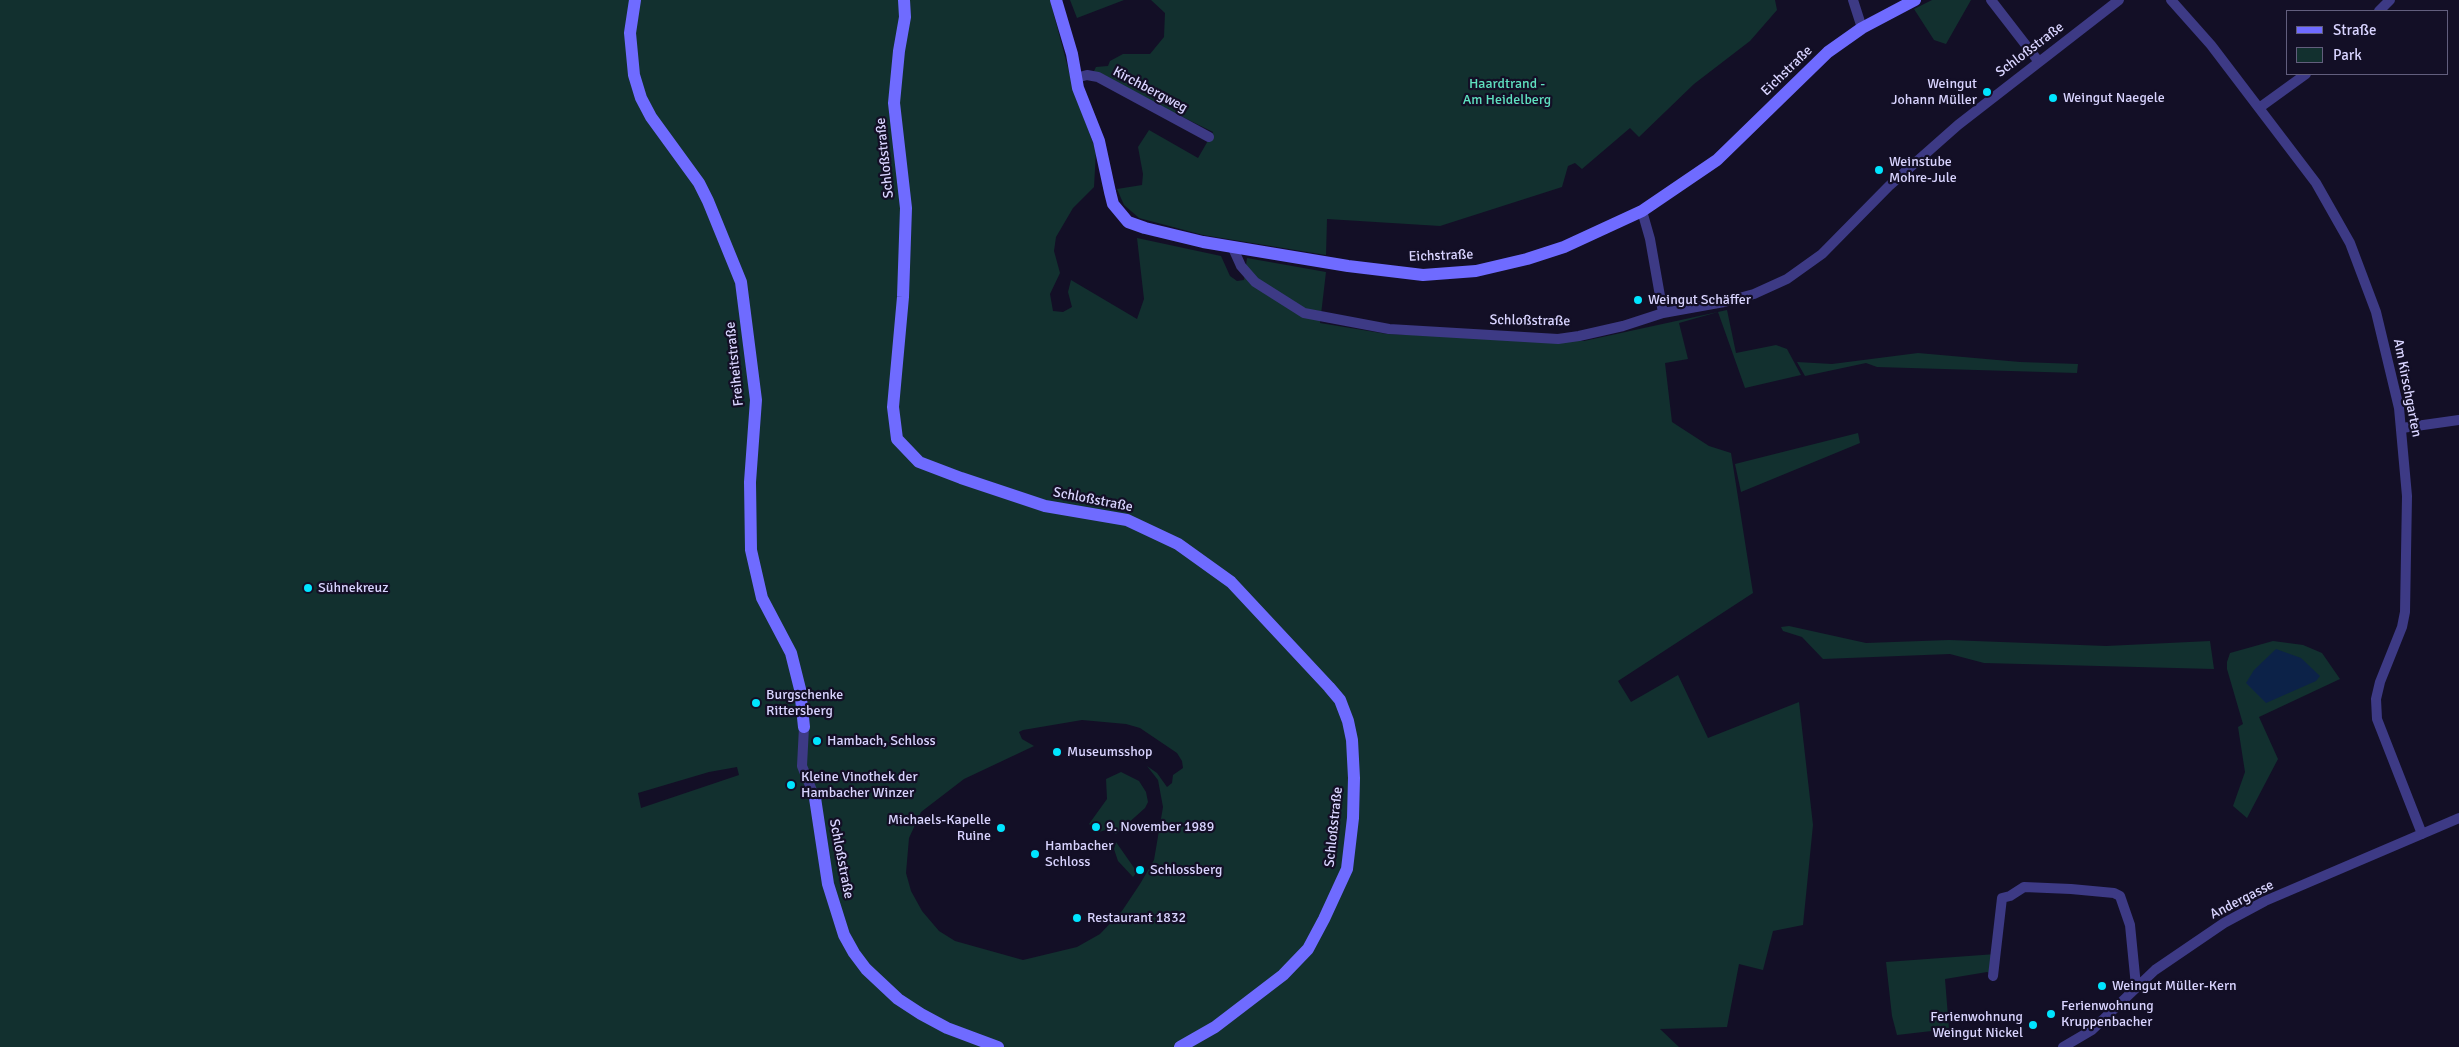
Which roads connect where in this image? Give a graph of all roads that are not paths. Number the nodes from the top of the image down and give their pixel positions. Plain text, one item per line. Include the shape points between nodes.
1 (635, 0) edge
2 (904, 0) edge
3 (1056, 0) edge
4 (1853, 0) edge
5 (1914, 0) edge
6 (1991, 0) edge
7 (2119, 0) edge
8 (2171, 0) edge
9 (2390, 0) edge
10 (2380, 10) edge
11 (1862, 28) junction
12 (2038, 62) junction
13 (2305, 75) edge
14 (1076, 78) junction
15 (2259, 108) junction
16 (1209, 137) dead end
17 (1642, 210) junction
18 (1232, 246) junction
19 (1663, 313) junction
20 (2459, 420) edge
21 (2402, 428) junction
22 (804, 727) joint
23 (802, 744) joint
24 (815, 798) joint
25 (2459, 818) edge
26 (2422, 834) junction
27 (1993, 976) dead end
28 (2136, 986) junction
29 (998, 1047) edge
30 (1180, 1047) edge
31 (2063, 1047) edge

1 - 22 street, Freiheitstraße via 630,33 634,75 641,98 708,200 742,282 756,400 750,482 751,550 762,598 791,653 800,689
2 - 30 street, Schloßstraße via 905,17 894,103 906,208 903,297 893,407 897,439 919,462 961,478 1045,506 1127,520 1178,544 1231,582 1340,700 1348,721 1354,778 1348,869 1324,919 1308,949 1283,974 1215,1027
3 - 14 street
4 - 11 street
5 - 11 street, Eichstraße
6 - 12 street
7 - 12 street, Schloßstraße
8 - 15 street, Am Kirschgarten via 2211,44
9 - 10 street
11 - 17 street, Eichstraße via 1812,66 1717,160
12 - 19 street, Schloßstraße via 1911,166 1839,239 1787,279 1754,294
13 - 15 street
14 - 16 street, Kirchbergweg via 1098,77
14 - 18 street via 1099,141 1110,192 1120,214 1128,222 1145,228
15 - 21 street, Am Kirschgarten via 2303,165 2350,243 2376,312
17 - 18 street, Eichstraße via 1564,247 1476,271 1423,275 1386,272
17 - 19 street
18 - 19 street, Schloßstraße via 1241,266 1255,282 1304,313 1389,329 1558,339 1623,326
20 - 21 street
21 - 26 street, Am Kirschgarten via 2407,496 2404,612 2402,627 2380,682 2377,709 2382,735
22 - 23 street, Freiheitstraße
23 - 24 street, Schloßstraße via 803,772
24 - 29 street, Schloßstraße via 828,884 844,935 854,953 906,1004 947,1028
25 - 26 street, Andergasse
26 - 28 street, Andergasse via 2246,911 2175,955
27 - 28 street via 2002,898 2024,887 2071,889 2120,896 2130,925
28 - 31 street, Andergasse via 2092,1030

